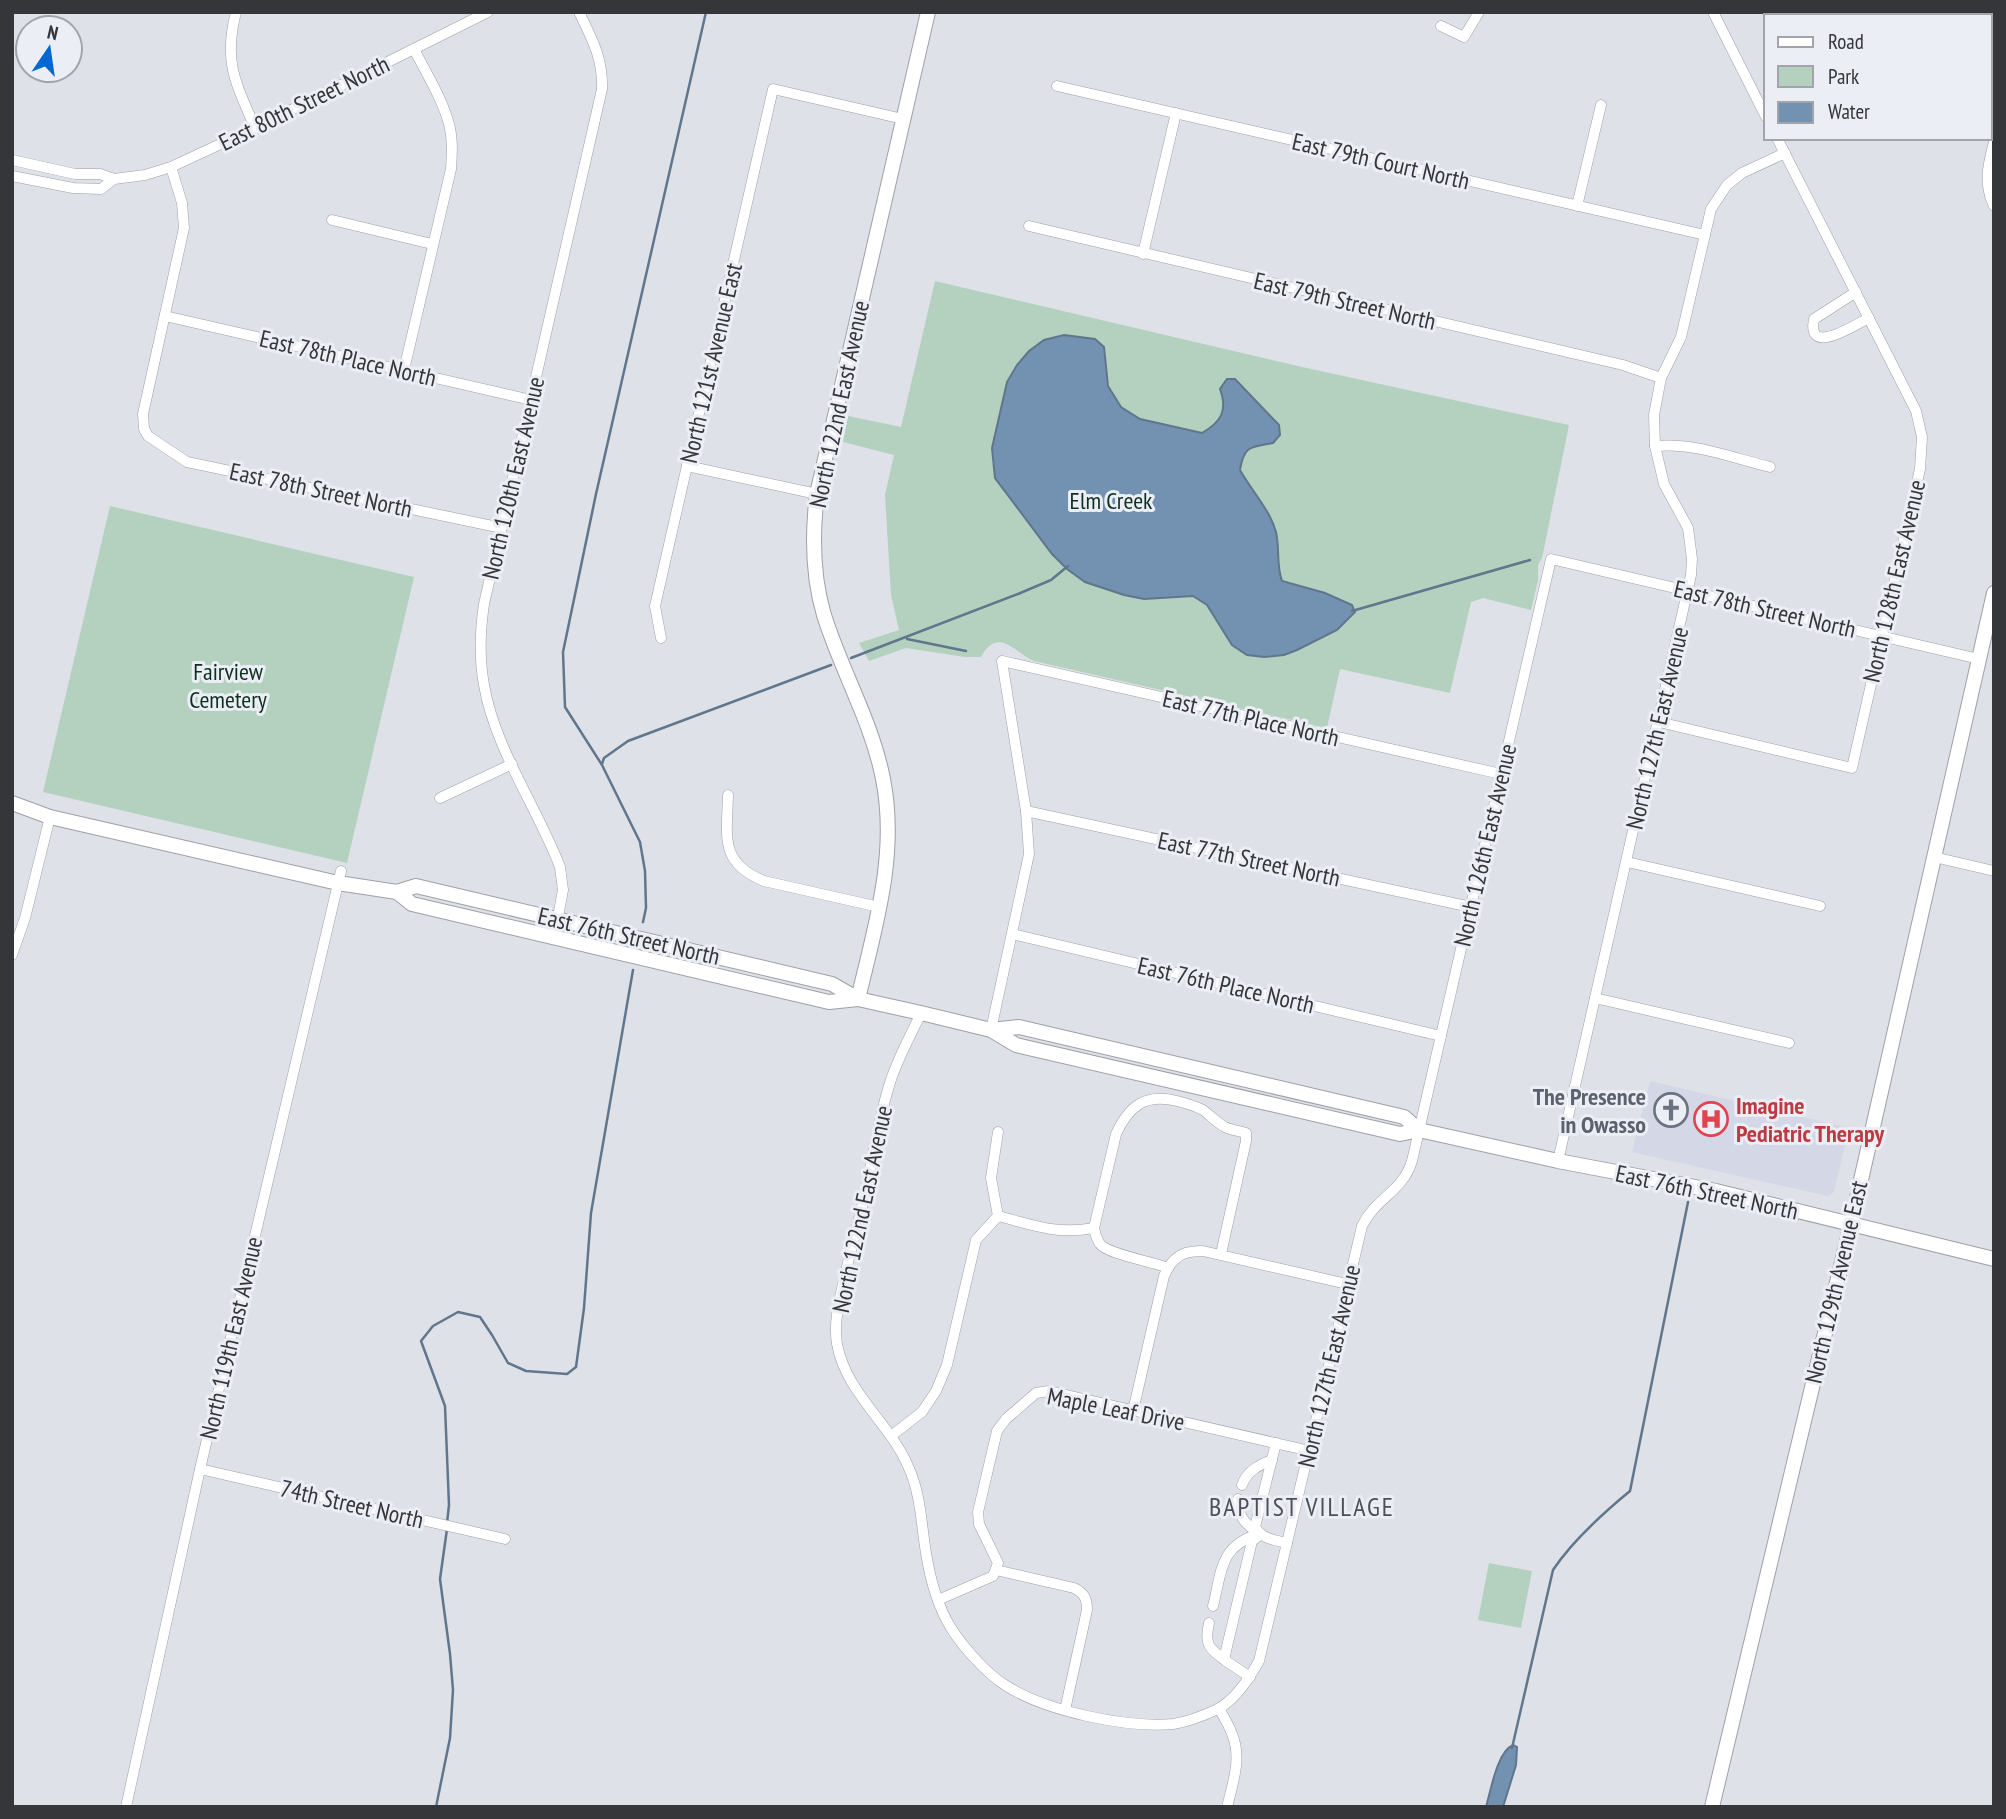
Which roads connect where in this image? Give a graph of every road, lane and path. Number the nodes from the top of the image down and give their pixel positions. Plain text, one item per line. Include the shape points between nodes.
1 (236, 12) edge
2 (488, 12) edge
3 (579, 12) edge
4 (928, 12) edge
5 (1479, 12) edge
6 (1713, 12) edge
7 (1441, 26) dead end
8 (414, 49) junction
9 (1057, 86) dead end
10 (1601, 105) dead end
11 (1176, 113) junction
12 (1764, 113) edge
13 (903, 119) junction
14 (255, 128) junction
15 (1778, 140) edge
16 (1994, 142) edge
17 (1785, 153) junction
18 (12, 160) edge
19 (171, 167) junction
20 (12, 176) edge
21 (114, 179) junction
22 (1577, 206) junction
23 (1994, 206) edge
24 (332, 220) dead end
25 (1030, 226) dead end
26 (1704, 235) junction
27 (432, 244) junction
28 (1143, 254) junction
29 (1856, 292) junction
30 (165, 316) junction
31 (1869, 317) junction
32 (404, 370) junction
33 (1661, 378) junction
34 (531, 400) junction
35 (1655, 446) junction
36 (687, 467) junction
37 (1770, 467) dead end
38 (817, 494) junction
39 (502, 528) junction
40 (1551, 559) joint
41 (1688, 591) junction
42 (1994, 593) edge
43 (1881, 635) junction
44 (661, 638) dead end
45 (1979, 659) junction
46 (1659, 722) junction
47 (512, 764) junction
48 (1501, 774) junction
49 (728, 795) dead end
50 (440, 798) dead end
51 (12, 803) edge
52 (1026, 811) junction
53 (50, 817) junction
54 (1934, 856) junction
55 (1626, 862) junction
56 (1994, 871) edge
57 (340, 877) junction
58 (397, 892) junction
59 (1821, 906) dead end
60 (879, 907) junction
61 (1471, 907) junction
62 (558, 920) junction
63 (1012, 934) junction
64 (554, 937) junction
65 (12, 955) edge
66 (1595, 998) junction
67 (858, 999) junction
68 (920, 1013) junction
69 (991, 1030) junction
70 (1441, 1035) junction
71 (1789, 1043) dead end
72 (1419, 1130) junction
73 (998, 1132) dead end
74 (1558, 1161) junction
75 (998, 1216) junction
76 (1851, 1224) junction
77 (1094, 1228) junction
78 (1221, 1254) junction
79 (1994, 1259) edge
80 (1168, 1268) junction
81 (1347, 1284) junction
82 (1133, 1411) junction
83 (891, 1436) junction
84 (1276, 1443) junction
85 (1310, 1451) junction
86 (1272, 1460) junction
87 (200, 1469) junction
88 (1242, 1485) dead end
89 (1238, 1499) dead end
90 (1259, 1534) junction
91 (505, 1539) dead end
92 (1287, 1543) junction
93 (996, 1570) junction
94 (938, 1600) junction
95 (1213, 1606) dead end
96 (1209, 1623) dead end
97 (1226, 1661) junction
98 (1250, 1677) junction
99 (1219, 1708) junction
100 (1065, 1710) junction
101 (126, 1807) edge
102 (1227, 1807) edge
103 (1712, 1807) edge

1 - 14 street via 229,40 231,65
2 - 8 street, East 80th Street North
3 - 34 street, North 120th East Avenue via 598,53 602,89
4 - 13 main road, North 122nd East Avenue
5 - 7 street via 1464,37
6 - 12 street
8 - 14 street, East 80th Street North
8 - 27 street via 445,112 451,136 451,169
9 - 11 street, East 79th Court North
10 - 22 street
11 - 22 street, East 79th Court North
11 - 28 street
13 - 36 street, North 121st Avenue East via 773,89
13 - 38 main road, North 122nd East Avenue
14 - 19 street, East 80th Street North
15 - 17 street, North 128th East Avenue
16 - 23 street via 1986,175
17 - 26 street, North 127th East Avenue via 1727,185 1711,209
17 - 29 street, North 128th East Avenue
18 - 21 street, East 80th Street North
19 - 21 street, East 80th Street North
19 - 30 street via 184,228
20 - 21 street, East 80th Street North via 101,189
22 - 26 street, East 79th Court North
24 - 27 street
25 - 28 street, East 79th Street North
26 - 33 street, North 127th East Avenue via 1681,337
27 - 32 street
28 - 33 street, East 79th Street North via 1623,365
29 - 31 street, North 128th East Avenue
29 - 31 street via 1814,320 1815,334 1832,337
30 - 32 street, East 78th Place North
30 - 39 street, East 78th Street North via 143,414 144,429 187,462
31 - 43 street, North 128th East Avenue via 1920,423 1922,451
32 - 34 street, East 78th Place North
33 - 35 street, North 127th East Avenue via 1654,415
34 - 39 street, North 120th East Avenue
35 - 37 street via 1686,447
35 - 41 street, North 127th East Avenue via 1664,484 1691,541
36 - 38 street
36 - 44 street, North 121st Avenue East via 655,607
38 - 60 main road, North 122nd East Avenue via 813,528 816,581 883,778 889,837
39 - 47 street, North 120th East Avenue via 484,604 480,646 488,703
40 - 41 street, East 78th Street North
40 - 48 street, North 126th East Avenue
41 - 43 street, East 78th Street North
41 - 46 street, North 127th East Avenue
42 - 45 main road, North 129th Avenue East
43 - 45 street, East 78th Street North
43 - 46 street, North 128th East Avenue via 1852,768
45 - 54 main road, North 129th Avenue East
46 - 55 street, North 127th East Avenue
47 - 50 street
47 - 62 street, North 120th East Avenue via 560,867 563,890
48 - 52 street, East 77th Place North via 1002,661
48 - 61 street, North 126th East Avenue
49 - 60 street via 727,840 733,859 751,876
51 - 53 main road, East 76th Street North
52 - 61 street, East 77th Street North
52 - 63 street via 1029,854
53 - 57 main road, East 76th Street North
53 - 65 street
54 - 56 street
54 - 76 main road, North 129th Avenue East
55 - 59 street
55 - 66 street, North 127th East Avenue
57 - 58 main road, East 76th Street North
57 - 87 street, North 119th East Avenue
58 - 62 main road, East 76th Street North via 415,886
58 - 64 main road, East 76th Street North via 412,904
60 - 67 main road, North 122nd East Avenue
61 - 70 street, North 126th East Avenue
62 - 64 street, North 120th East Avenue
62 - 67 main road, East 76th Street North via 832,984
63 - 69 street
63 - 70 street, East 76th Place North
64 - 67 main road, East 76th Street North via 830,1002
66 - 71 street
66 - 74 street, North 127th East Avenue
67 - 68 main road, East 76th Street North
68 - 69 main road, East 76th Street North
68 - 83 street, North 122nd East Avenue via 889,1084 837,1316 837,1343 845,1371
69 - 72 main road, East 76th Street North via 1016,1045 1400,1134
70 - 72 street, North 126th East Avenue
72 - 74 main road, East 76th Street North
72 - 81 street, North 127th East Avenue via 1409,1171 1395,1191 1367,1214
73 - 75 street via 991,1178
74 - 76 main road, East 76th Street North via 1716,1191
75 - 77 street via 1059,1231
75 - 83 street via 976,1240 947,1365 936,1391 922,1412
76 - 79 main road, East 76th Street North
76 - 103 main road, North 129th Avenue East
77 - 78 street via 1122,1120 1152,1098 1168,1099 1202,1109 1225,1127 1246,1133
77 - 80 street via 1099,1243 1108,1250
78 - 80 street via 1192,1251 1179,1255
78 - 81 street
80 - 82 street
81 - 85 street, North 127th East Avenue
82 - 84 street, Maple Leaf Drive
82 - 93 street, Maple Leaf Drive via 1044,1391 1006,1419 997,1431 978,1512 998,1563
83 - 94 street, North 122nd East Avenue via 916,1486
84 - 85 street, Maple Leaf Drive
84 - 86 street
85 - 92 street, North 127th East Avenue
86 - 88 street via 1259,1464
86 - 90 street via 1255,1527
87 - 91 street, 74th Street North
87 - 101 street, North 119th East Avenue
89 - 90 street via 1244,1522
90 - 92 street
90 - 95 street via 1242,1539 1227,1554
90 - 97 street via 1252,1541
92 - 98 street, North 127th East Avenue via 1264,1643
93 - 94 street via 993,1576
93 - 100 street via 1083,1592 1087,1609
94 - 100 street, North 122nd East Avenue via 951,1628 992,1675 1021,1695
96 - 97 street via 1208,1646
97 - 98 street
98 - 99 street, North 127th East Avenue
99 - 100 street, North 122nd East Avenue via 1173,1724 1106,1719
99 - 102 street via 1236,1747

